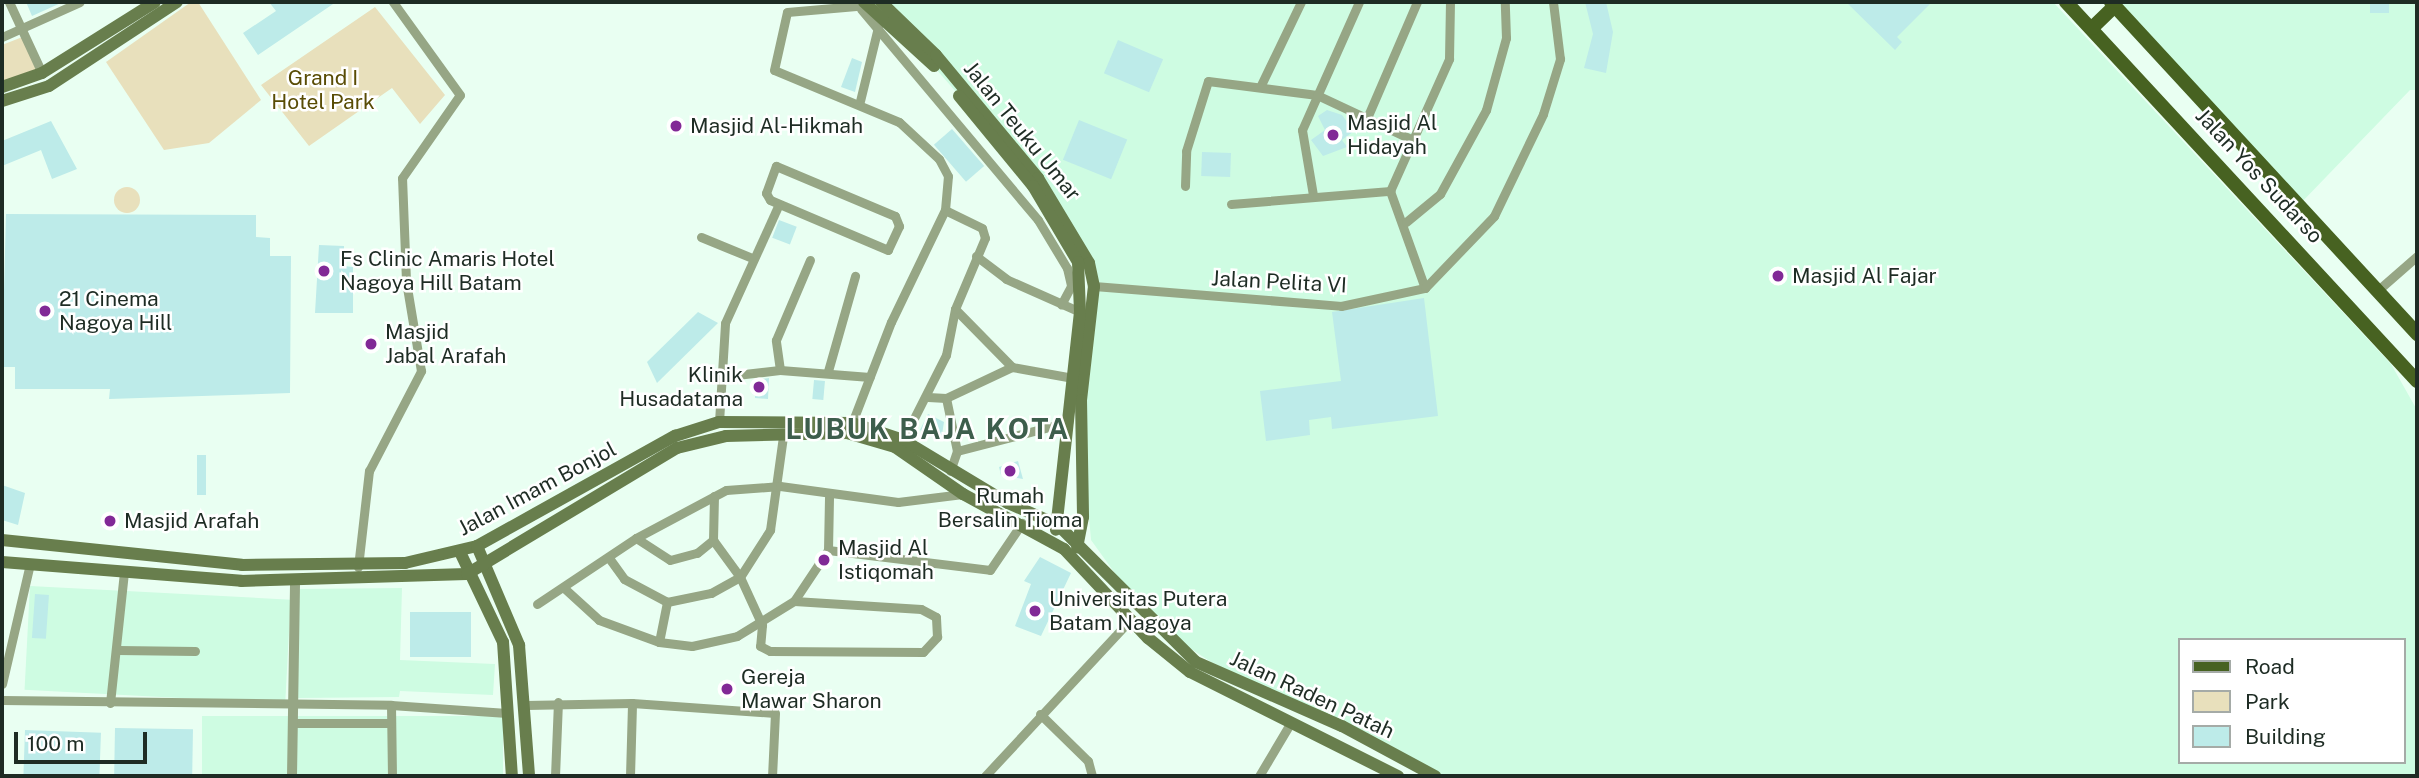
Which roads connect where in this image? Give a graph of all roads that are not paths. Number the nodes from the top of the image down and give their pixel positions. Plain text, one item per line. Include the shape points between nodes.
1 (9, 2) edge
2 (80, 2) edge
3 (155, 2) edge
4 (177, 2) edge
5 (393, 2) edge
6 (1301, 2) edge
7 (1359, 2) edge
8 (1417, 2) edge
9 (1450, 2) edge
10 (1505, 2) edge
11 (1553, 2) edge
12 (2066, 2) edge
13 (869, 4) edge
14 (2113, 4) edge
15 (877, 27) junction
16 (2092, 28) junction
17 (21, 29) junction
18 (2, 37) edge
19 (42, 73) junction
20 (1261, 85) junction
21 (2, 87) edge
22 (1317, 94) junction
23 (2, 101) edge
24 (860, 101) junction
25 (1367, 118) junction
26 (1415, 141) junction
27 (1185, 186) dead end
28 (1390, 191) junction
29 (1312, 195) junction
30 (1231, 204) dead end
31 (778, 206) junction
32 (945, 209) junction
33 (1406, 222) junction
34 (701, 237) dead end
35 (976, 256) junction
36 (2417, 256) edge
37 (752, 258) junction
38 (810, 260) dead end
39 (855, 276) dead end
40 (1094, 286) junction
41 (1425, 288) junction
42 (2377, 291) junction
43 (1061, 305) junction
44 (955, 309) junction
45 (1080, 312) junction
46 (2417, 334) edge
47 (1012, 367) junction
48 (780, 370) junction
49 (828, 371) junction
50 (718, 377) junction
51 (870, 377) junction
52 (1073, 378) junction
53 (2417, 381) edge
54 (928, 397) junction
55 (946, 398) junction
56 (719, 422) junction
57 (1068, 422) junction
58 (852, 423) junction
59 (783, 436) junction
60 (903, 440) junction
61 (957, 451) junction
62 (950, 471) junction
63 (780, 486) junction
64 (963, 494) junction
65 (714, 496) junction
66 (829, 497) junction
67 (1023, 523) junction
68 (1058, 525) junction
69 (636, 538) junction
70 (1051, 539) junction
71 (2, 540) edge
72 (713, 540) junction
73 (1080, 542) junction
74 (477, 547) junction
75 (828, 550) junction
76 (460, 552) junction
77 (1072, 555) junction
78 (609, 558) junction
79 (2, 562) edge
80 (242, 565) junction
81 (358, 567) junction
82 (483, 567) junction
83 (29, 568) junction
84 (124, 571) junction
85 (467, 574) junction
86 (740, 577) junction
87 (241, 581) junction
88 (295, 583) junction
89 (564, 588) junction
90 (794, 601) junction
91 (667, 602) junction
92 (537, 604) dead end
93 (1130, 620) junction
94 (762, 625) junction
95 (659, 642) junction
96 (118, 650) junction
97 (6, 651) edge
98 (195, 651) dead end
99 (2, 684) edge
100 (2, 700) edge
101 (110, 702) junction
102 (558, 702) junction
103 (632, 704) junction
104 (294, 705) junction
105 (391, 705) junction
106 (526, 705) junction
107 (507, 713) junction
108 (1040, 714) junction
109 (1291, 722) junction
110 (293, 723) junction
111 (391, 723) junction
112 (292, 776) edge
113 (391, 776) edge
114 (512, 776) edge
115 (529, 776) edge
116 (555, 776) edge
117 (630, 776) edge
118 (772, 776) edge
119 (985, 776) edge
120 (1092, 776) edge
121 (1259, 776) edge
122 (1397, 776) edge
123 (1435, 776) edge

1 - 17 street
2 - 17 street
3 - 19 main road
4 - 23 main road via 49,86
5 - 81 street via 460,95 402,178 406,281 421,371 369,471
6 - 20 street
7 - 22 street
8 - 25 street
9 - 26 street via 1449,59
10 - 33 street via 1506,38 1486,110 1440,194
11 - 41 street via 1560,59 1543,114 1494,216
12 - 16 main road, Jalan Yos Sudarso
13 - 15 street
13 - 24 street via 787,12 774,70
13 - 40 main road, Jalan Teuku Umar via 936,55 1038,178 1075,233
13 - 45 main road, Jalan Teuku Umar via 928,59 1059,223 1078,262
14 - 16 main road
14 - 42 main road, Jalan Yos Sudarso
15 - 24 street
15 - 43 street via 1038,219 1067,268 1071,286
16 - 53 main road, Jalan Yos Sudarso
17 - 18 street
17 - 19 street
19 - 21 main road
20 - 22 street
20 - 27 street via 1204,85 1186,151
22 - 25 street
22 - 29 street via 1300,146
24 - 32 street via 899,122 939,159 950,188
25 - 26 street
26 - 28 street
28 - 29 street
28 - 33 street
29 - 30 street
31 - 31 street via 888,250 899,226 895,216 778,165 766,195
31 - 37 street
32 - 35 street via 982,228 985,238
32 - 51 street
33 - 41 street
34 - 37 street
35 - 43 street via 1006,279
35 - 44 street
36 - 42 street
37 - 50 street via 725,323
38 - 48 street via 776,340
39 - 49 street
40 - 41 street, Jalan Pelita VI via 1341,306
40 - 73 main road, Jalan Teuku Umar via 1080,400
42 - 46 main road, Jalan Yos Sudarso
43 - 45 street
44 - 47 street
44 - 54 street
45 - 52 main road, Jalan Teuku Umar
47 - 52 street
47 - 55 street
48 - 49 street
48 - 50 street
49 - 51 street
50 - 56 street
51 - 58 street
52 - 57 main road, Jalan Teuku Umar
54 - 55 street
54 - 60 street
55 - 61 street
56 - 58 main road, Jalan Imam Bonjol
56 - 74 main road, Jalan Imam Bonjol via 675,436
57 - 61 street
57 - 68 main road, Jalan Teuku Umar
58 - 60 main road, Jalan Imam Bonjol
59 - 63 street
59 - 64 main road, Jalan Imam Bonjol via 864,436 895,447
59 - 82 main road, Jalan Imam Bonjol via 726,436 677,448
60 - 62 main road, Jalan Imam Bonjol
61 - 62 street
62 - 68 main road, Jalan Imam Bonjol
63 - 65 street via 741,486
63 - 66 street
63 - 86 street via 760,555
64 - 66 street via 916,501
64 - 67 main road, Jalan Imam Bonjol
65 - 69 street
65 - 72 street
66 - 75 street
67 - 70 main road, Jalan Imam Bonjol
67 - 75 street via 990,570
68 - 70 main road, Jalan Teuku Umar
68 - 73 main road, Jalan Raden Patah
69 - 72 street via 670,559 697,553
69 - 78 street
70 - 77 main road, Jalan Raden Patah
71 - 80 main road, Jalan Imam Bonjol
72 - 86 street
73 - 77 main road
73 - 123 main road, Jalan Raden Patah via 1156,629 1196,662 1342,726
74 - 76 main road, Jalan Imam Bonjol
74 - 82 main road
75 - 90 street
76 - 81 main road, Jalan Imam Bonjol
76 - 85 main road
77 - 93 main road, Jalan Raden Patah
78 - 89 street
78 - 91 street via 624,579
79 - 83 main road, Jalan Imam Bonjol
80 - 81 main road, Jalan Imam Bonjol
80 - 87 main road
82 - 85 main road, Jalan Imam Bonjol
82 - 106 main road via 519,645
83 - 84 main road, Jalan Imam Bonjol
83 - 97 street
84 - 87 main road, Jalan Imam Bonjol
84 - 96 street
85 - 88 main road, Jalan Imam Bonjol
85 - 107 main road via 502,642
86 - 91 street via 711,593
86 - 94 street
87 - 88 main road, Jalan Imam Bonjol
88 - 104 street
89 - 92 street
89 - 95 street via 599,620
90 - 94 street
90 - 94 street via 921,609 936,617 937,637 923,652 781,653 760,646
91 - 95 street
93 - 108 street
93 - 109 main road, Jalan Raden Patah via 1190,672
94 - 95 street via 712,643
96 - 98 street
96 - 101 street
97 - 99 street
100 - 101 street
101 - 104 street
102 - 103 street
102 - 106 street
102 - 116 street
103 - 117 street
103 - 118 street via 775,713
104 - 105 street
104 - 110 street
105 - 107 street
105 - 111 street
106 - 115 main road
107 - 114 main road
108 - 119 street
108 - 120 street via 1088,761
109 - 121 street
109 - 122 main road, Jalan Raden Patah
110 - 111 street
110 - 112 street
111 - 113 street

